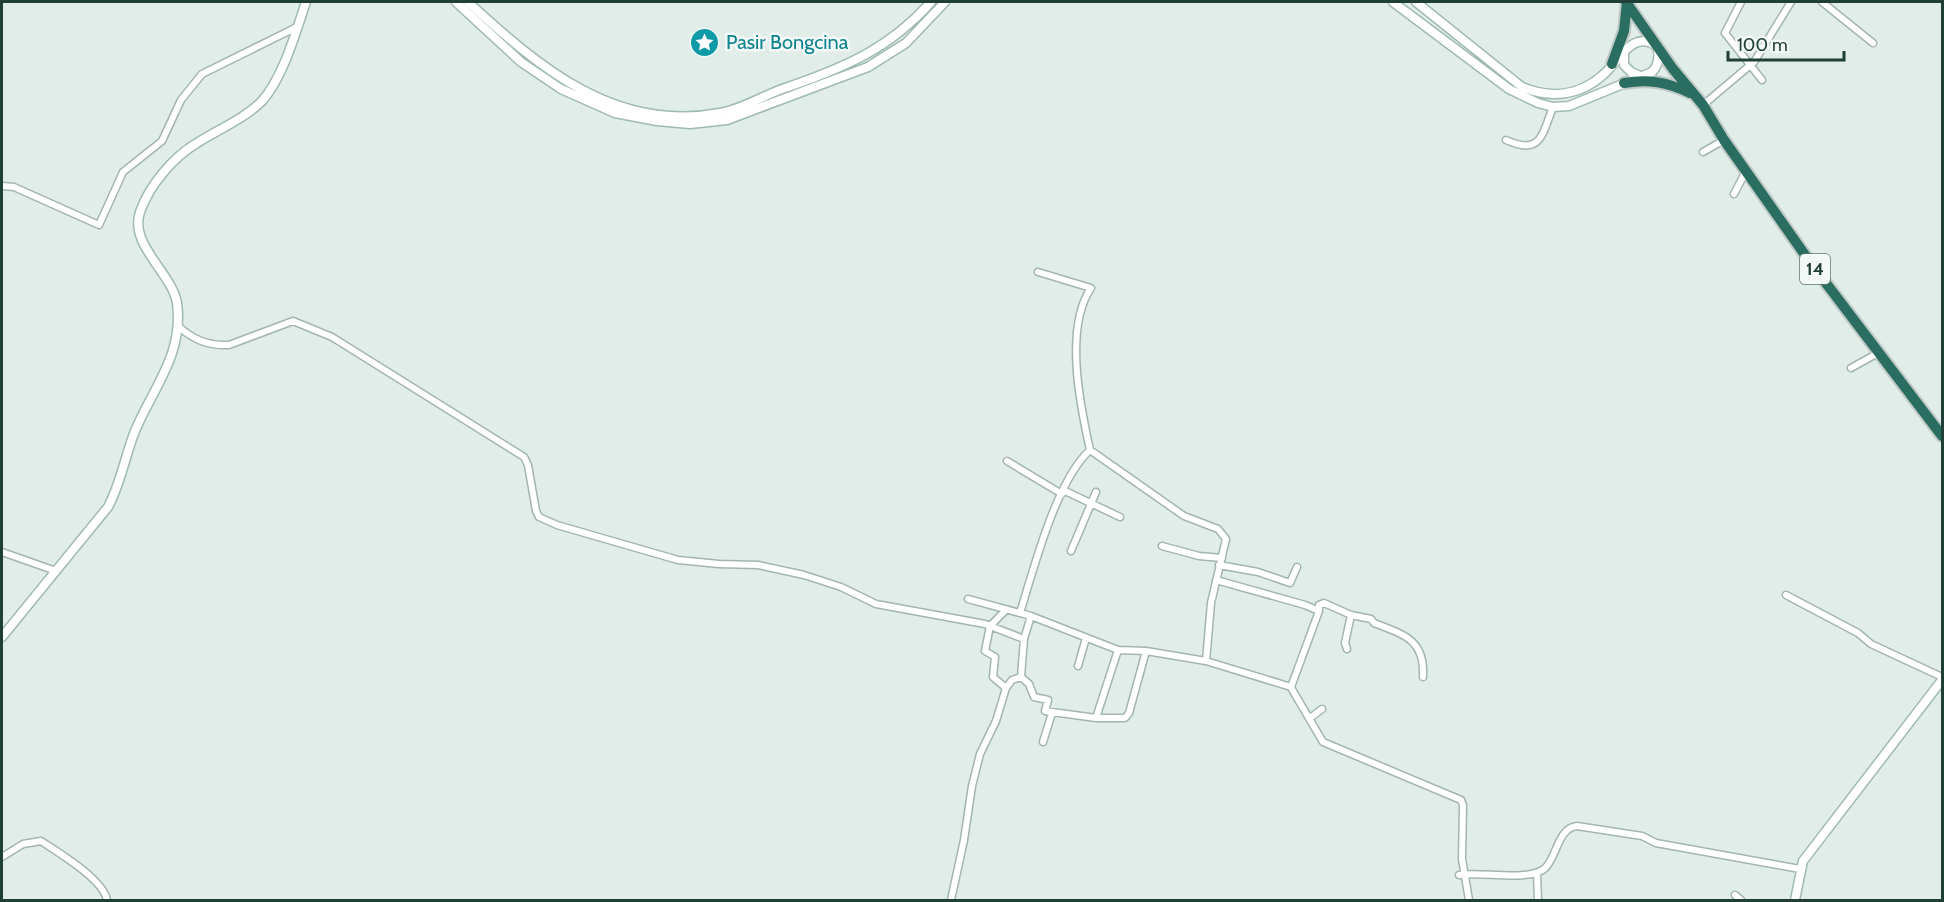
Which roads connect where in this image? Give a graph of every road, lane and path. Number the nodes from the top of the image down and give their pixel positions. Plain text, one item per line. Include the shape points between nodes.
1 (306, 2) edge
2 (456, 2) edge
3 (468, 2) edge
4 (931, 2) edge
5 (945, 2) edge
6 (1393, 2) edge
7 (1416, 2) edge
8 (1627, 2) edge
9 (1741, 2) edge
10 (1791, 2) edge
11 (1822, 2) edge
12 (297, 27) junction
13 (1873, 43) dead end
14 (1658, 47) junction
15 (1624, 50) junction
16 (1612, 64) junction
17 (1749, 65) junction
18 (1605, 73) junction
19 (1640, 76) junction
20 (1762, 80) dead end
21 (1624, 83) junction
22 (1611, 87) junction
23 (1695, 96) junction
24 (1703, 105) junction
25 (1553, 107) junction
26 (1506, 140) dead end
27 (1724, 140) junction
28 (1703, 152) dead end
29 (1747, 171) junction
30 (2, 186) edge
31 (1734, 194) dead end
32 (1038, 272) dead end
33 (177, 325) junction
34 (1878, 353) junction
35 (1851, 368) dead end
36 (1942, 436) edge
37 (1090, 450) junction
38 (1007, 462) dead end
39 (1063, 492) junction
40 (1096, 492) dead end
41 (1091, 503) junction
42 (1120, 517) dead end
43 (1162, 546) dead end
44 (1071, 551) dead end
45 (2, 552) edge
46 (1221, 562) junction
47 (1297, 567) dead end
48 (56, 571) junction
49 (1216, 580) junction
50 (1786, 595) dead end
51 (968, 599) dead end
52 (1006, 610) junction
53 (1318, 611) junction
54 (1020, 613) junction
55 (1351, 615) junction
56 (1031, 616) junction
57 (990, 626) junction
58 (2, 637) edge
59 (1086, 638) junction
60 (1024, 639) junction
61 (1347, 649) dead end
62 (1118, 650) junction
63 (1146, 651) junction
64 (1206, 661) junction
65 (1078, 666) dead end
66 (1021, 677) junction
67 (1423, 678) dead end
68 (1942, 679) edge
69 (1291, 687) junction
70 (1006, 688) junction
71 (1322, 709) dead end
72 (1052, 713) junction
73 (1310, 717) junction
74 (1096, 718) junction
75 (1043, 742) dead end
76 (2, 857) edge
77 (1800, 869) junction
78 (1537, 873) junction
79 (1462, 875) junction
80 (1735, 895) dead end
81 (107, 900) edge
82 (951, 900) edge
83 (1469, 900) edge
84 (1538, 900) edge
85 (1741, 900) edge
86 (1795, 900) edge

1 - 12 main road
2 - 5 main road via 521,62 561,89 615,113 690,124 727,120 867,67 906,43
3 - 4 main road via 526,54 594,97 648,113 704,116 742,107 774,91 842,68 891,40
6 - 25 main road via 1509,89
7 - 18 main road via 1504,73 1534,92 1551,96 1576,91
8 - 14 highway, 14
8 - 16 highway via 1624,31
9 - 17 street via 1725,33
10 - 17 street via 1762,51
11 - 13 street
12 - 30 street via 202,74 181,100 162,141 123,172 99,225 14,187
12 - 33 main road via 274,85 263,99 179,156 141,211 141,237 174,294
14 - 15 main road via 1644,40
14 - 19 main road via 1657,67
14 - 23 highway, 14
15 - 16 main road
15 - 19 main road via 1624,65
16 - 18 main road
17 - 20 street
17 - 24 street
18 - 22 main road via 1613,76
19 - 21 main road
21 - 22 main road
21 - 23 highway via 1647,80 1670,84
22 - 25 main road via 1569,106
23 - 24 highway, 14
24 - 27 highway, 14
25 - 26 street via 1544,131 1532,146
27 - 28 street
27 - 29 highway, 14
29 - 31 street
29 - 34 highway, 14
32 - 37 street via 1091,288 1079,311 1076,373
33 - 48 main road via 167,368 135,431 117,490 108,507
33 - 57 street via 189,336 220,345 293,321 332,337 525,457 536,511 539,517 557,525 678,560 738,562 778,569 842,587 876,604 919,609
34 - 35 street
34 - 36 highway, 14
37 - 39 street via 1080,459
37 - 46 street via 1184,516 1218,529 1226,539
38 - 39 street
39 - 41 street
39 - 54 street
40 - 41 street
41 - 42 street
41 - 44 street
43 - 46 street
45 - 48 street
46 - 47 street via 1290,583
46 - 49 street
48 - 58 main road
49 - 53 street
49 - 64 street
50 - 68 street
51 - 52 street
52 - 54 street
52 - 57 street
53 - 55 street via 1319,604 1324,603
53 - 69 street
54 - 56 street
55 - 61 street
55 - 67 street via 1371,619 1414,641 1422,655
56 - 59 street
56 - 60 street
57 - 60 street
57 - 70 street via 985,651 995,657 993,677
59 - 62 street
59 - 65 street
60 - 66 street
62 - 63 street
62 - 74 street
63 - 64 street
63 - 74 street via 1128,717
64 - 69 street
66 - 70 street
66 - 72 street via 1034,697 1048,700 1045,711
68 - 77 main road via 1810,850
69 - 73 street
70 - 82 street via 980,754
71 - 73 street
72 - 74 street
72 - 75 street
73 - 79 street via 1323,742 1461,800
76 - 81 street via 23,844 41,841 99,886
77 - 78 street via 1577,826 1567,830 1550,863
77 - 86 main road
78 - 79 street
78 - 84 street
79 - 83 street
80 - 85 street

